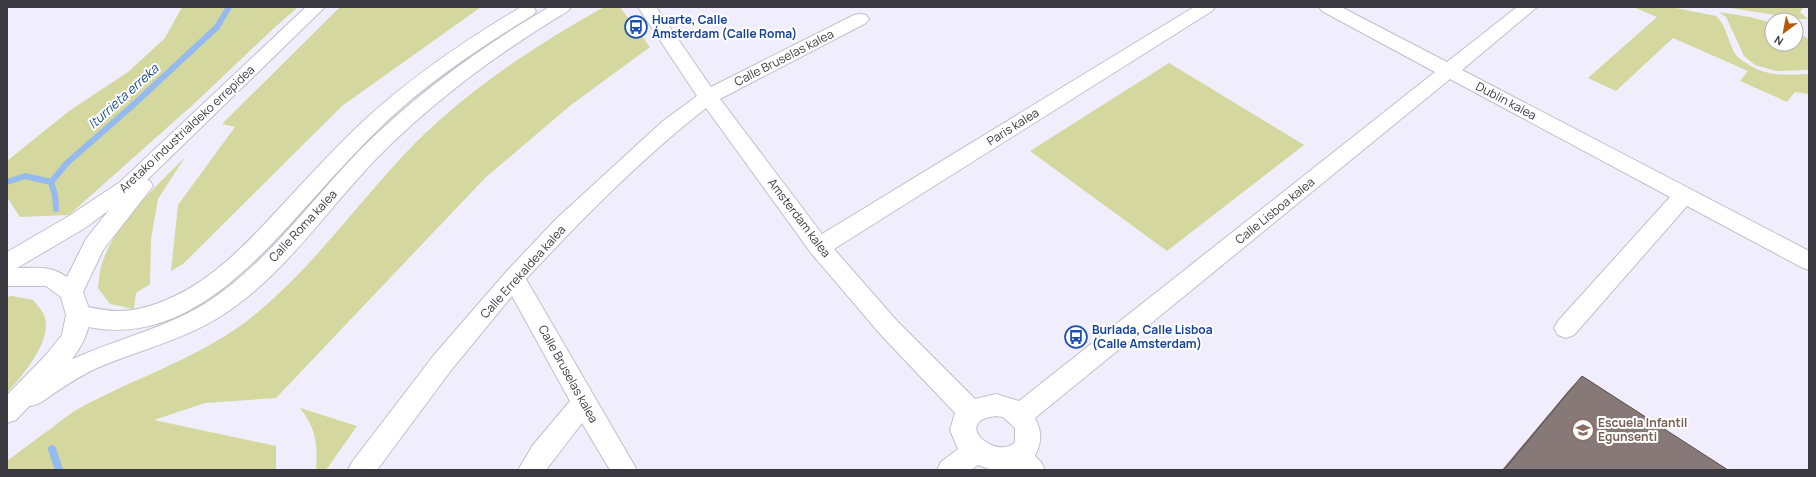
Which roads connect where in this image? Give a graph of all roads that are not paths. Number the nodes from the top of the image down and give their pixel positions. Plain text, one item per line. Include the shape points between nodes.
1 (316, 7) edge
2 (328, 7) edge
3 (533, 7) edge
4 (562, 7) edge
5 (647, 7) edge
6 (1206, 7) edge
7 (1328, 7) edge
8 (1528, 7) edge
9 (860, 19) dead end
10 (1449, 71) junction
11 (708, 96) junction
12 (1684, 195) junction
13 (819, 247) junction
14 (1809, 261) edge
15 (7, 263) edge
16 (7, 276) edge
17 (514, 278) junction
18 (71, 292) junction
19 (78, 315) junction
20 (1566, 328) dead end
21 (584, 403) junction
22 (12, 408) edge
23 (972, 413) junction
24 (1020, 415) junction
25 (973, 453) junction
26 (1025, 464) edge
27 (361, 470) edge
28 (531, 470) edge
29 (624, 470) edge
30 (950, 470) edge

1 - 15 street, Aretako industrialdeko errepidea via 127,187 77,222
2 - 18 street, Aretako industrialdeko errepidea via 134,194 94,245
3 - 19 street, Calle Roma kalea via 453,58 409,90 357,139 262,240 208,289 165,311 134,320 106,320
4 - 22 street, Calle Roma kalea via 490,52 409,115 367,156 258,275 228,300 186,325 89,361
5 - 11 street, Amsterdam kalea
6 - 13 street, Paris kalea
7 - 10 street, Dublin kalea
8 - 10 street, Calle Lisboa kalea
9 - 11 street, Calle Bruselas kalea
10 - 12 street, Dublin kalea
10 - 24 street, Calle Lisboa kalea
11 - 13 street, Amsterdam kalea
11 - 17 street, Calle Errekaldea kalea via 625,167 563,226
12 - 14 street, Dublin kalea
12 - 20 street
13 - 23 street, Amsterdam kalea via 889,328
16 - 18 street via 50,277
17 - 21 street, Calle Bruselas kalea
17 - 27 street, Calle Errekaldea kalea via 443,362
18 - 19 street
19 - 22 street via 73,338 55,362
21 - 28 street
21 - 29 street, Calle Bruselas kalea
23 - 24 street via 983,406 996,405 1009,408
23 - 25 street via 965,421 963,432 966,443
24 - 26 street via 1027,425 1029,437
25 - 26 street via 983,460 995,463
25 - 30 street

